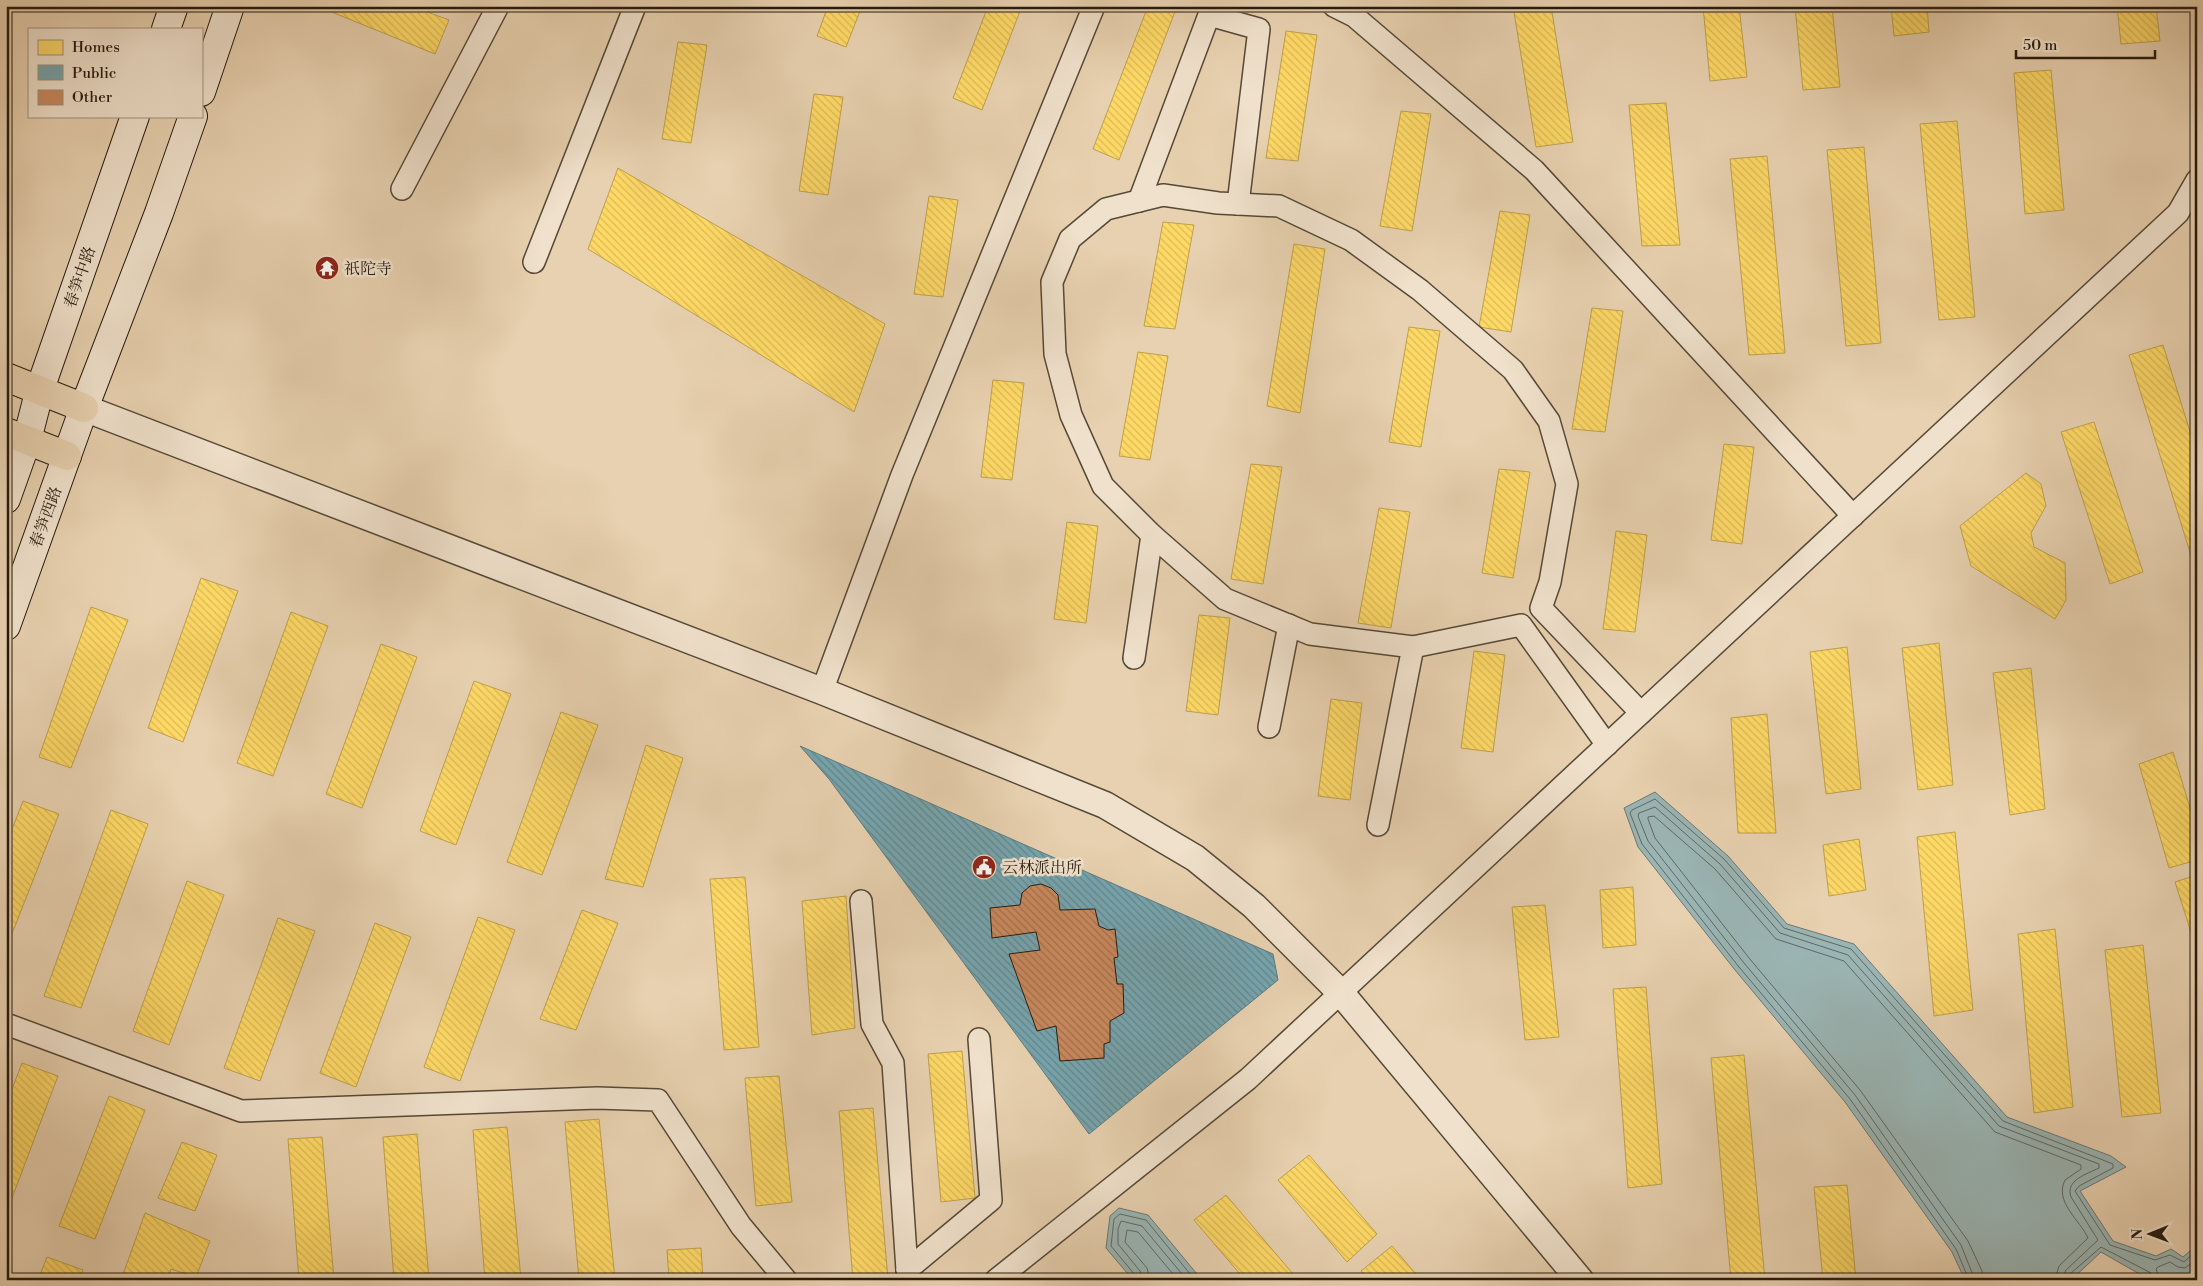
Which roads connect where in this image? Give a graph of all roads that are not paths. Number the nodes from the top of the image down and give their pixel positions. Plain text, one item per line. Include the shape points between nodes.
1 (174, 6) edge
2 (230, 6) edge
3 (498, 6) edge
4 (635, 6) edge
5 (1094, 6) edge
6 (1334, 6) edge
7 (166, 28) edge
8 (202, 89) edge
9 (135, 118) edge
10 (192, 118) edge
11 (2197, 180) edge
12 (402, 190) dead end
13 (1139, 201) junction
14 (1238, 204) junction
15 (534, 262) dead end
16 (6, 377) edge
17 (40, 389) junction
18 (84, 408) junction
19 (17, 436) edge
20 (67, 456) junction
21 (6, 499) edge
22 (1852, 516) junction
23 (1152, 535) junction
24 (1289, 625) junction
25 (6, 626) edge
26 (1414, 647) junction
27 (1134, 658) dead end
28 (822, 691) junction
29 (1641, 713) junction
30 (1269, 727) dead end
31 (1607, 745) junction
32 (1378, 825) dead end
33 (861, 901) dead end
34 (1342, 993) junction
35 (6, 1024) edge
36 (979, 1039) dead end
37 (786, 1280) edge
38 (996, 1280) edge
39 (1580, 1280) edge

1 - 7 main road
2 - 8 main road
3 - 12 street
4 - 15 street
5 - 28 street via 902,475
6 - 22 street via 1354,16 1534,170
9 - 17 main road, 春笋中路
10 - 18 main road
11 - 22 street via 2178,213
13 - 14 street via 1162,195
13 - 14 street via 1209,15 1259,29
13 - 23 street via 1106,209 1070,239 1052,282 1055,354 1071,415 1104,486
14 - 29 street via 1279,206 1351,240 1420,290 1513,370 1549,421 1567,484 1550,582 1541,608
16 - 17 main road
17 - 18 main road
17 - 19 main road, 春笋中路
18 - 20 main road, 春笋西路
18 - 28 street
19 - 20 main road
19 - 21 main road
20 - 25 main road, 春笋西路
22 - 29 street
23 - 24 street via 1225,599
23 - 27 street
24 - 26 street via 1310,634
24 - 30 street
26 - 31 street via 1521,625
26 - 32 street
28 - 34 street via 1105,805 1195,858 1254,906
29 - 31 street
31 - 34 street
33 - 36 street via 872,1024 893,1063 907,1270 991,1200
34 - 38 street via 1248,1079
34 - 39 street
35 - 37 street via 241,1111 597,1098 658,1100 741,1226

